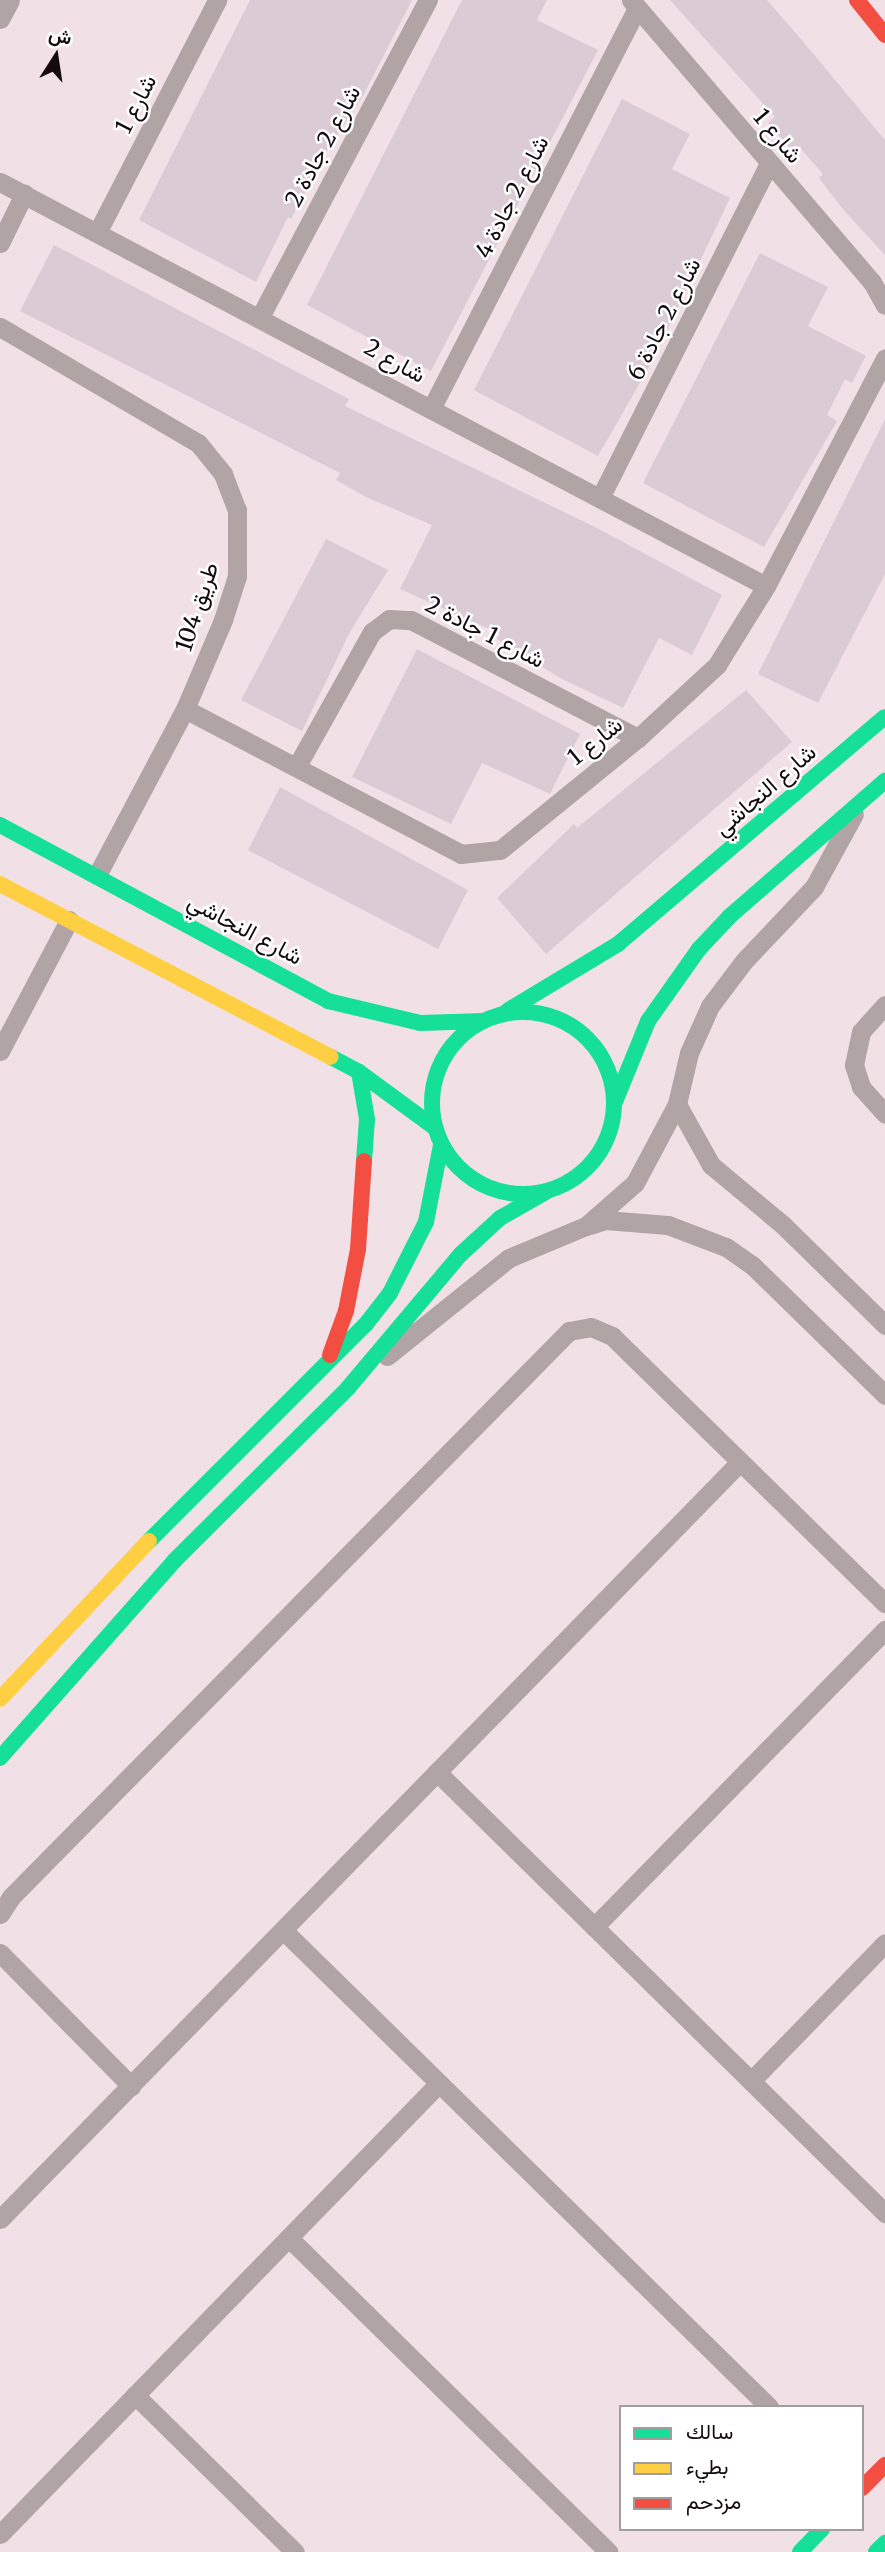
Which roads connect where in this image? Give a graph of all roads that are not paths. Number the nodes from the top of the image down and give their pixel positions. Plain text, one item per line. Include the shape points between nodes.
1 (10, 0) edge
2 (217, 0) edge
3 (428, 0) edge
4 (857, 0) edge
5 (634, 4) edge
6 (0, 19) edge
7 (885, 34) edge
8 (769, 164) junction
9 (0, 182) edge
10 (24, 194) junction
11 (98, 231) junction
12 (0, 243) edge
13 (885, 306) edge
14 (261, 316) junction
15 (0, 327) edge
16 (885, 358) edge
17 (431, 409) junction
18 (601, 496) junction
19 (766, 586) junction
20 (185, 709) junction
21 (885, 717) edge
22 (638, 738) junction
23 (297, 766) junction
24 (885, 781) edge
25 (861, 802) junction
26 (0, 825) edge
27 (97, 875) junction
28 (0, 884) edge
29 (69, 920) junction
30 (885, 1004) edge
31 (501, 1014) junction
32 (482, 1021) junction
33 (0, 1051) edge
34 (359, 1072) junction
35 (615, 1102) junction
36 (677, 1104) junction
37 (885, 1114) edge
38 (434, 1127) junction
39 (441, 1145) junction
40 (546, 1192) junction
41 (586, 1226) junction
42 (885, 1325) edge
43 (324, 1370) junction
44 (348, 1388) junction
45 (885, 1395) edge
46 (740, 1462) junction
47 (885, 1603) edge
48 (885, 1630) edge
49 (0, 1699) edge
50 (0, 1758) edge
51 (437, 1772) junction
52 (0, 1914) edge
53 (594, 1927) junction
54 (283, 1930) junction
55 (885, 1943) edge
56 (0, 1953) edge
57 (751, 2081) junction
58 (439, 2083) junction
59 (131, 2086) junction
60 (885, 2213) edge
61 (0, 2219) edge
62 (289, 2238) junction
63 (135, 2395) junction
64 (767, 2405) edge
65 (885, 2465) edge
66 (864, 2486) edge
67 (820, 2531) edge
68 (0, 2534) edge
69 (885, 2543) edge
70 (295, 2552) edge
71 (609, 2552) edge
72 (800, 2552) edge
73 (876, 2552) edge

1 - 6 street
2 - 11 street, شارع 1
3 - 14 street, شارع 2 جادة 2
4 - 7 main road
5 - 8 street, شارع 1
5 - 17 street, شارع 2 جادة 4
8 - 13 street, شارع 1 via 872,282
8 - 18 street, شارع 2 جادة 6
9 - 10 street, شارع 2
10 - 11 street, شارع 2
10 - 12 street
11 - 14 street, شارع 2
14 - 17 street, شارع 2
15 - 20 street, طريق 104 via 168,422 198,443 223,474 237,510 237,576
16 - 19 street, شارع 1
17 - 18 street, شارع 2
18 - 19 street, شارع 2
19 - 22 street, شارع 1 via 716,665
20 - 23 street, شارع 1
20 - 27 street, طريق 104
21 - 31 main road, شارع النجاشي via 618,944
22 - 23 street, شارع 1 via 500,850 482,854 461,854
22 - 23 street, شارع 1 جادة 2 via 411,620 389,619 372,632
24 - 25 main road
25 - 35 main road via 730,916 699,949 648,1021
25 - 36 street via 814,887 744,961 710,1006 689,1052
26 - 27 main road, شارع النجاشي
27 - 32 main road, شارع النجاشي via 328,1000 420,1023
28 - 29 main road
29 - 33 street
29 - 34 main road
30 - 37 street via 861,1032 854,1065 861,1087
31 - 32 main road
31 - 35 main road via 542,1014 579,1031 605,1063
32 - 38 main road via 450,1047 439,1065 432,1085
34 - 38 main road
34 - 43 main road via 367,1119 358,1249 346,1311
35 - 40 main road via 596,1159 565,1185
36 - 41 street via 635,1182
36 - 42 street via 711,1165 783,1225
38 - 39 main road
39 - 40 main road via 452,1162 485,1187 525,1195
39 - 43 main road via 436,1184 410,1259 390,1293
40 - 44 main road via 480,1235
41 - 44 street via 509,1258
41 - 45 street via 606,1220 657,1223 726,1247 752,1265
43 - 49 main road via 151,1539
44 - 50 main road via 156,1581
46 - 47 street
46 - 51 street
46 - 52 street via 611,1336 591,1327 569,1331 31,1877
48 - 53 street
51 - 53 street
51 - 54 street
53 - 57 street
54 - 58 street
54 - 59 street
55 - 57 street
56 - 59 street
57 - 60 street
58 - 62 street
58 - 64 street
59 - 61 street
62 - 63 street
62 - 71 street
63 - 68 street
63 - 70 street
65 - 66 main road
67 - 72 main road
69 - 73 main road

